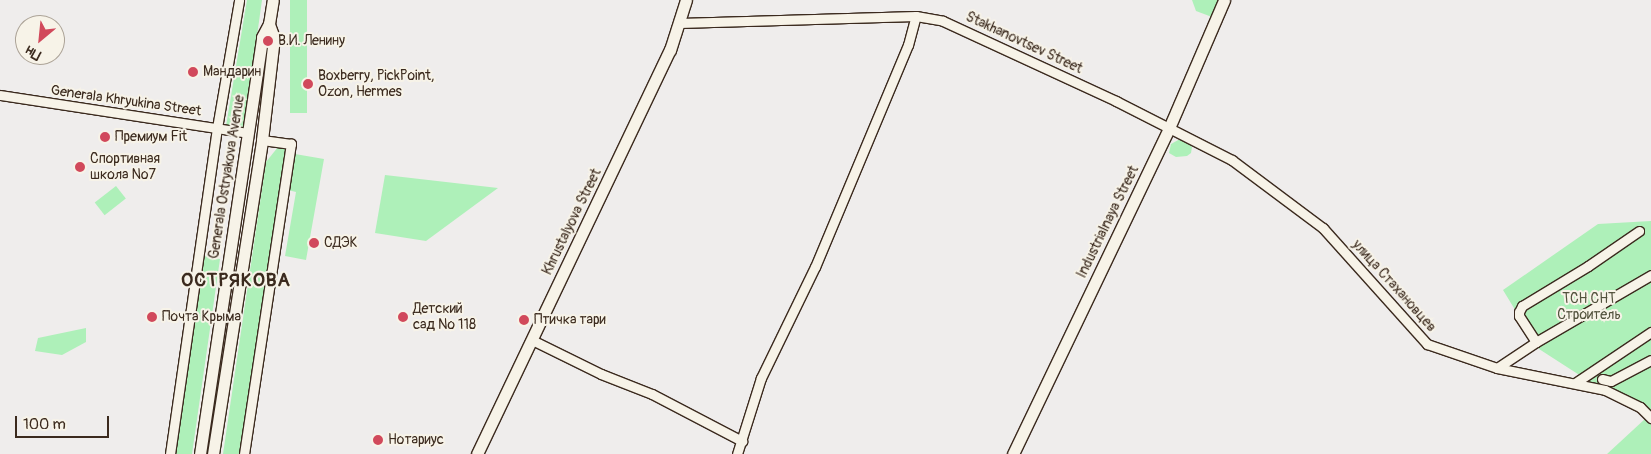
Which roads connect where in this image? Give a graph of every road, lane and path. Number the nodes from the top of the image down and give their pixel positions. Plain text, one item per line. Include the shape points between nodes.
1 (239, 0) edge
2 (273, 0) edge
3 (686, 0) edge
4 (1224, 0) edge
5 (916, 16) junction
6 (679, 23) junction
7 (269, 24) junction
8 (0, 95) edge
9 (217, 128) junction
10 (1169, 128) junction
11 (248, 133) junction
12 (262, 140) junction
13 (1639, 231) dead end
14 (1651, 275) edge
15 (1651, 332) edge
16 (532, 340) junction
17 (1536, 342) junction
18 (1651, 360) edge
19 (1497, 368) junction
20 (1602, 379) dead end
21 (1575, 383) junction
22 (1651, 418) edge
23 (742, 441) junction
24 (170, 454) edge
25 (200, 454) edge
26 (213, 454) edge
27 (244, 454) edge
28 (477, 454) edge
29 (737, 454) edge
30 (1013, 454) edge

1 - 9 street
2 - 7 main road, Generala Ostryakova Avenue
3 - 6 main road, Khrustalyova Street
4 - 10 main road, Industrialnaya Street
5 - 6 street, Stakhanovtsev Street
5 - 10 street, Stakhanovtsev Street via 943,21
5 - 23 street via 908,45 815,267 761,378
6 - 16 main road, Khrustalyova Street via 666,57
7 - 11 main road, Generala Ostryakova Avenue via 262,37
7 - 12 main road, Generala Ostryakova Avenue via 274,38
8 - 9 street, Generala Khryukina Street
9 - 11 street, Generala Khryukina Street
9 - 24 street
10 - 19 street, улица Стахановцев via 1232,160 1323,228 1427,344
10 - 30 main road, Industrialnaya Street
11 - 25 main road, Generala Ostryakova Avenue
12 - 26 main road, Generala Ostryakova Avenue
12 - 27 street via 291,144
13 - 17 street via 1522,306 1519,316
14 - 17 street
15 - 21 street
16 - 23 street via 601,374 652,394
16 - 28 main road, Khrustalyova Street
17 - 19 street
18 - 20 street via 1611,381
19 - 21 street, улица Стахановцев
21 - 22 street, улица Стахановцев via 1605,390 1640,407
23 - 29 street

